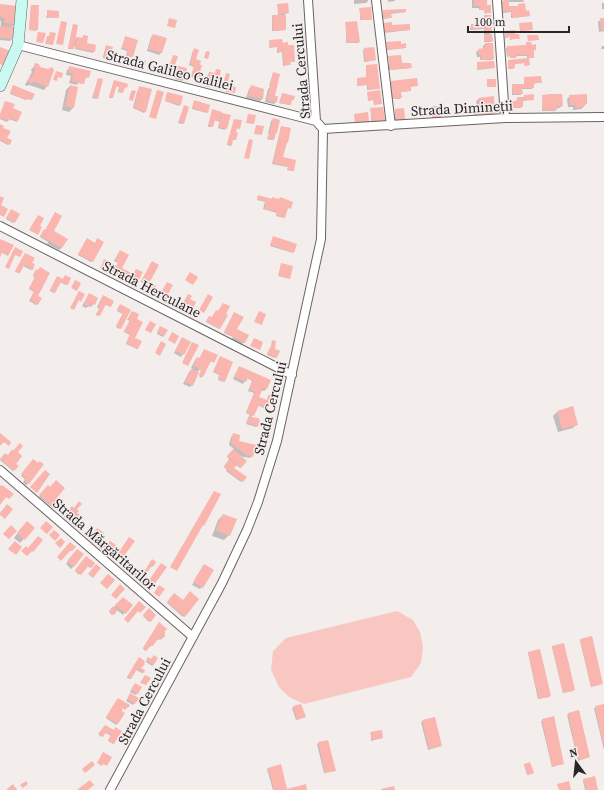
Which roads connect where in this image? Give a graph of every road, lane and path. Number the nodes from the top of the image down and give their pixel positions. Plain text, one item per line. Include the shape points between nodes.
1 (22, 0) edge
2 (308, 0) edge
3 (376, 0) edge
4 (497, 0) edge
5 (18, 45) junction
6 (0, 86) edge
7 (604, 117) edge
8 (505, 118) junction
9 (316, 121) junction
10 (391, 126) junction
11 (323, 129) junction
12 (0, 226) edge
13 (292, 375) junction
14 (0, 470) edge
15 (193, 637) junction
16 (110, 790) edge

1 - 5 main road
2 - 9 street, Strada Cercului
3 - 10 street
4 - 8 street
5 - 6 main road
5 - 9 street, Strada Galileo Galilei
7 - 8 street, Strada Dimineții
8 - 10 street, Strada Dimineții
9 - 11 street, Strada Cercului
10 - 11 street, Strada Dimineții
11 - 13 street, Strada Cercului via 321,239
12 - 13 street, Strada Herculane
13 - 15 street, Strada Cercului via 277,441 258,502 247,530
14 - 15 street, Strada Mărgăritarilor
15 - 16 street, Strada Cercului

